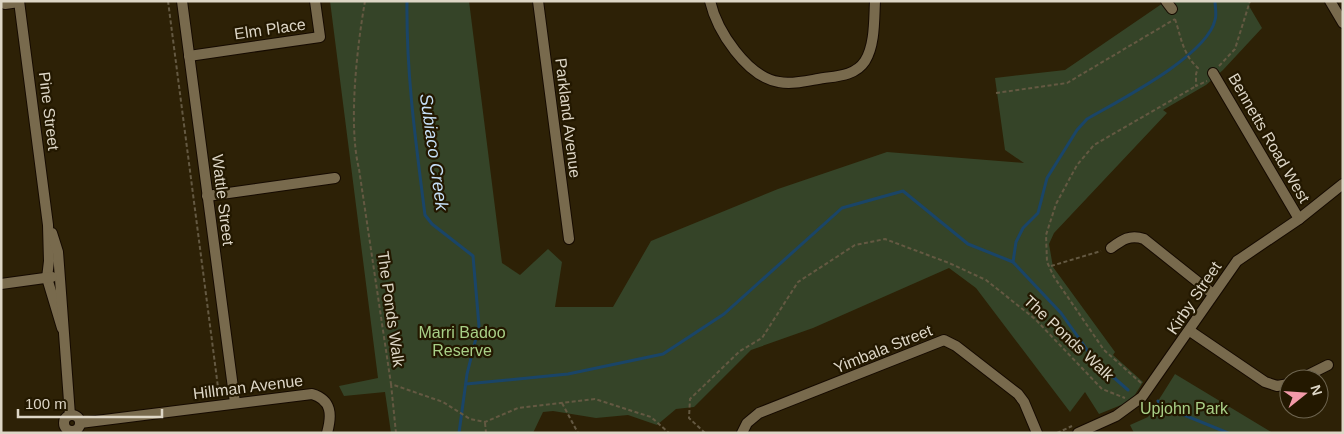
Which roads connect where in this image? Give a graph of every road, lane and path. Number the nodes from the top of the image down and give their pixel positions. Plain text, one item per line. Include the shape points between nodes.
1 (168, 1) edge
2 (182, 1) edge
3 (365, 1) edge
4 (538, 1) edge
5 (710, 1) edge
6 (875, 1) edge
7 (1250, 1) edge
8 (1330, 1) edge
9 (19, 2) edge
10 (314, 2) edge
11 (5, 4) dead end
12 (1171, 10) edge
13 (1343, 23) edge
14 (189, 56) junction
15 (1213, 73) junction
16 (1196, 86) junction
17 (996, 93) dead end
18 (334, 178) dead end
19 (1343, 184) edge
20 (207, 196) junction
21 (1298, 219) junction
22 (569, 239) dead end
23 (1111, 248) joint
24 (1050, 267) junction
25 (52, 277) junction
26 (1, 284) edge
27 (1213, 294) junction
28 (1190, 331) junction
29 (1328, 365) dead end
30 (1320, 369) edge
31 (391, 384) junction
32 (1279, 385) edge
33 (1137, 389) dead end
34 (219, 395) dead end
35 (1127, 399) dead end
36 (562, 403) junction
37 (235, 404) junction
38 (70, 415) junction
39 (485, 422) junction
40 (80, 423) junction
41 (71, 432) edge
42 (327, 433) edge
43 (396, 433) edge
44 (486, 433) edge
45 (578, 433) edge
46 (669, 433) edge
47 (705, 433) edge
48 (742, 433) edge
49 (1037, 433) edge
50 (1078, 433) edge

1 - 34 path, Wattle Street
2 - 14 street, Wattle Street
3 - 31 path, The Ponds Walk via 358,37 354,148
4 - 22 street, Parkland Avenue
5 - 6 street via 720,29 748,64 763,77 786,83 842,75 862,65 871,45
7 - 15 path, The Ponds Walk via 1235,48
8 - 13 street
9 - 11 street
9 - 25 street, Pine Street
10 - 14 street, Elm Place via 320,37
12 - 16 path via 1182,44 1191,63 1198,68
12 - 17 path via 1068,83
14 - 20 street, Wattle Street
15 - 16 path, The Ponds Walk via 1210,79
15 - 21 street, Bennetts Road West
16 - 24 path, The Ponds Walk via 1094,145 1077,165 1056,204 1046,235 1045,250
18 - 20 street
19 - 21 street, Kirby Street
20 - 37 street, Wattle Street
21 - 27 street, Kirby Street via 1237,261
23 - 24 path
23 - 27 street via 1125,238 1144,239
24 - 33 path, The Ponds Walk via 1104,350 1142,385
25 - 26 street
25 - 38 street, Pine Street via 62,328
27 - 28 street, Kirby Street
28 - 32 street via 1265,382
28 - 50 street, Kirby Street via 1152,385 1134,404
29 - 30 street
31 - 39 path, The Ponds Walk via 443,402 470,419
31 - 43 path
35 - 47 path, The Ponds Walk via 1102,389 1036,319 986,280 884,239 855,245 798,282 762,338 740,351 690,399 689,418
36 - 39 path via 518,408
36 - 45 path
36 - 46 path via 595,399 651,417
37 - 40 street, Hillman Avenue
37 - 42 street, Hillman Avenue via 306,394 318,396 325,400 331,411
38 - 40 street via 76,416
38 - 41 street via 64,419 64,424
39 - 44 path
40 - 41 street
48 - 49 street, Yimbala Street via 747,423 759,413 944,340 1018,394

